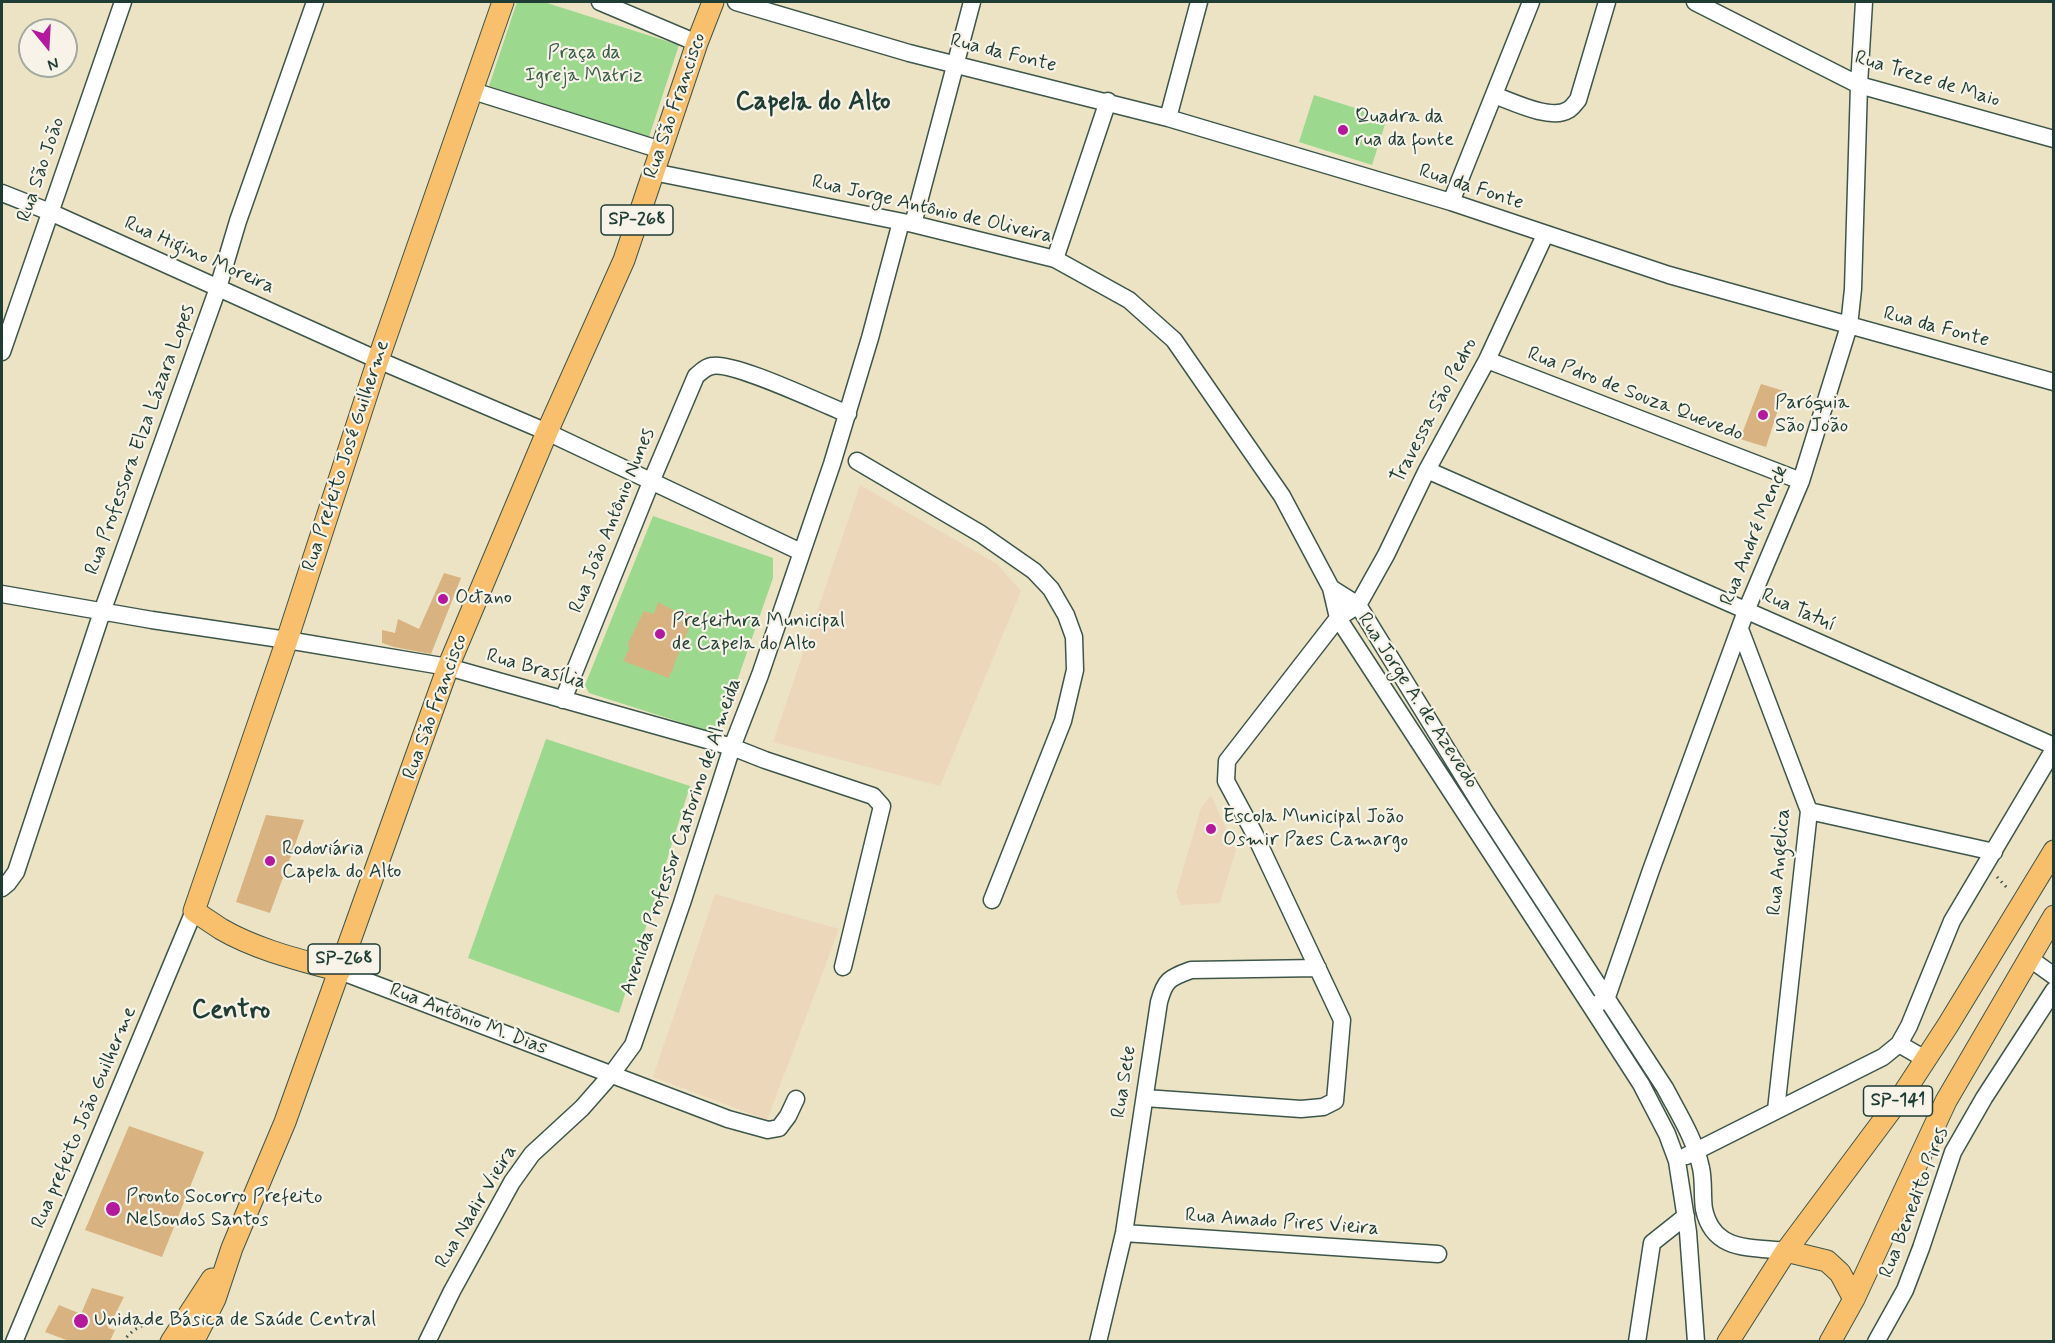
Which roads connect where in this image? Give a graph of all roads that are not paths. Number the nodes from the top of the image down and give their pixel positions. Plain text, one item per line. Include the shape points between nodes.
1 (123, 2) edge
2 (315, 2) edge
3 (503, 2) edge
4 (600, 2) edge
5 (713, 2) edge
6 (736, 2) edge
7 (972, 2) edge
8 (1199, 2) edge
9 (1531, 2) edge
10 (1607, 2) edge
11 (1695, 2) edge
12 (1864, 2) edge
13 (697, 43) junction
14 (955, 64) junction
15 (1859, 85) junction
16 (473, 91) junction
17 (1494, 95) junction
18 (1108, 101) junction
19 (1168, 118) junction
20 (2054, 139) edge
21 (661, 150) junction
22 (653, 172) junction
23 (2, 193) edge
24 (1451, 202) junction
25 (50, 212) junction
26 (907, 223) junction
27 (1545, 234) junction
28 (1055, 259) junction
29 (218, 288) junction
30 (1849, 326) junction
31 (2, 352) edge
32 (378, 360) junction
33 (1487, 360) junction
34 (2054, 382) edge
35 (848, 414) junction
36 (547, 432) junction
37 (857, 461) dead end
38 (1427, 470) junction
39 (1801, 481) junction
40 (651, 482) junction
41 (801, 552) junction
42 (1331, 588) junction
43 (2, 594) edge
44 (1358, 605) junction
45 (1746, 611) junction
46 (102, 612) junction
47 (1338, 618) junction
48 (1740, 629) junction
49 (287, 640) junction
50 (448, 667) junction
51 (563, 700) junction
52 (732, 747) junction
53 (2054, 748) edge
54 (1809, 810) junction
55 (2054, 851) edge
56 (1990, 858) junction
57 (2, 888) edge
58 (992, 900) dead end
59 (194, 911) junction
60 (2054, 916) edge
61 (2029, 958) junction
62 (843, 967) dead end
63 (1318, 968) junction
64 (340, 971) junction
65 (2054, 976) edge
66 (2054, 990) edge
67 (1607, 997) junction
68 (1592, 1008) junction
69 (1899, 1044) junction
70 (1925, 1059) junction
71 (611, 1075) junction
72 (1144, 1098) junction
73 (796, 1099) dead end
74 (582, 1108) joint
75 (1776, 1110) junction
76 (1696, 1151) junction
77 (1677, 1161) junction
78 (1686, 1215) junction
79 (1124, 1233) junction
80 (1786, 1251) junction
81 (1438, 1254) dead end
82 (1854, 1299) junction
83 (182, 1336) edge
84 (14, 1341) edge
85 (427, 1341) edge
86 (1098, 1341) edge
87 (1637, 1341) edge
88 (1696, 1341) edge
89 (1728, 1341) edge
90 (1830, 1341) edge
91 (1876, 1341) edge

1 - 25 street, Rua São João
2 - 29 street, Rua Professora Elza Lázara Lopes
3 - 16 main road, Rua Prefeito José Guilherme
4 - 13 street
5 - 13 main road, Rua São Francisco / SP-268
6 - 14 street, Rua da Fonte
7 - 14 street, Avenida Professor Castorino de Almeida
8 - 19 street
9 - 17 street
10 - 17 street via 1578,100 1567,112 1551,113
11 - 15 street, Rua Treze de Maio
12 - 15 street, Rua André Menck
13 - 21 main road, Rua São Francisco / SP-268
14 - 18 street, Rua da Fonte
14 - 26 street, Avenida Professor Castorino de Almeida
15 - 20 street, Rua Treze de Maio
15 - 30 street, Rua André Menck
16 - 21 street
16 - 32 main road, Rua Prefeito José Guilherme
17 - 24 street
18 - 19 street, Rua da Fonte
18 - 28 street
19 - 24 street, Rua da Fonte
21 - 22 main road, Rua São Francisco / SP-268
22 - 26 street, Rua Jorge Antônio de Oliveira
22 - 36 main road, Rua São Francisco / SP-268 via 624,260
23 - 25 street, Rua Higino Moreira
24 - 27 street, Rua da Fonte
25 - 29 street, Rua Higino Moreira
25 - 31 street, Rua São João
26 - 28 street, Rua Jorge Antônio de Oliveira
26 - 35 street, Avenida Professor Castorino de Almeida
27 - 30 street, Rua da Fonte via 1669,275
27 - 33 street, Travessa São Pedro
28 - 42 street, Rua Jorge Antônio de Oliveira via 1129,300 1174,340 1282,496
29 - 32 street, Rua Higino Moreira
29 - 46 street, Rua Professora Elza Lázara Lopes
30 - 34 street, Rua da Fonte
30 - 39 street, Rua André Menck
32 - 36 street, Rua Higino Moreira
32 - 49 main road, Rua Prefeito José Guilherme
33 - 38 street, Travessa São Pedro
33 - 39 street, Rua Pdro de Souza Quevedo
35 - 40 street, Rua João Antônio Nunes via 735,368 711,366 696,376
35 - 41 street, Avenida Professor Castorino de Almeida
36 - 40 street, Rua Higino Moreira
36 - 50 main road, Rua São Francisco / SP-268
37 - 58 street via 981,534 1034,572 1051,589 1074,637 1075,670 1063,721
38 - 44 street, Travessa São Pedro
38 - 45 street, Rua Tatuí
39 - 45 street, Rua André Menck
40 - 41 street
40 - 51 street, Rua João Antônio Nunes
41 - 52 street, Avenida Professor Castorino de Almeida
42 - 44 street, Rua Jorge A. de Azevedo
42 - 47 street, Rua Jorge A. de Azevedo
43 - 46 street, Rua Brasília
44 - 47 street
44 - 67 street, Rua Jorge A. de Azevedo via 1484,810
45 - 48 street, Rua André Menck
45 - 53 street, Rua Tatuí
46 - 49 street, Rua Brasília
46 - 57 street, Rua Professora Elza Lázara Lopes via 16,872
47 - 63 street via 1227,761 1226,781
47 - 68 street, Rua Jorge A. de Azevedo
48 - 54 street, Rua Angelica
48 - 67 street, Rua André Menck
49 - 50 street, Rua Brasília
49 - 59 main road, Rua Prefeito José Guilherme
50 - 51 street, Rua Brasília
50 - 64 main road, Rua São Francisco / SP-268
51 - 52 street, Rua Brasília
52 - 62 street, Rua Brasília via 873,796 882,806
52 - 71 street, Avenida Professor Castorino de Almeida via 633,1045
53 - 56 street
54 - 56 street
54 - 75 street, Rua Angelica
55 - 70 main road, SP-141
56 - 69 street via 1952,921
59 - 64 main road, Rua Antônio M. Dias via 255,945
59 - 84 street, Rua prefeito João Guilherme
60 - 61 main road, SP-141
61 - 65 street
61 - 82 main road, SP-141 via 1946,1101
63 - 72 street, Rua Sete via 1191,970 1174,976 1164,985 1159,1002
63 - 72 street via 1342,1020 1335,1101 1323,1107 1301,1109
64 - 71 street, Rua Antônio M. Dias
64 - 83 main road, Rua São Francisco / SP-268 via 285,1122 232,1248
66 - 91 street, Rua Benedito Pires via 1953,1152 1905,1290
67 - 68 street
67 - 76 street, Rua Jorge A. de Azevedo via 1665,1088
68 - 77 street, Rua Jorge A. de Azevedo via 1641,1084
69 - 70 street
69 - 75 street via 1883,1057
70 - 80 main road, SP-141
71 - 73 street, Rua Antônio M. Dias via 768,1130 779,1128
71 - 74 street, Avenida Professor Castorino de Almeida
72 - 79 street, Rua Sete
74 - 85 street, Rua Nadir Vieira via 532,1154 512,1182
75 - 76 street
76 - 77 street
76 - 80 street, Rua Jorge A. de Azevedo via 1704,1208 1709,1227 1719,1239
77 - 78 street, Rua Jorge A. de Azevedo
78 - 87 street via 1652,1243
78 - 88 street, Rua Jorge A. de Azevedo
79 - 81 street, Rua Amado Pires Vieira
79 - 86 street, Rua Sete
80 - 82 main road via 1827,1261 1840,1273
80 - 89 main road, SP-141
82 - 90 main road, SP-141

